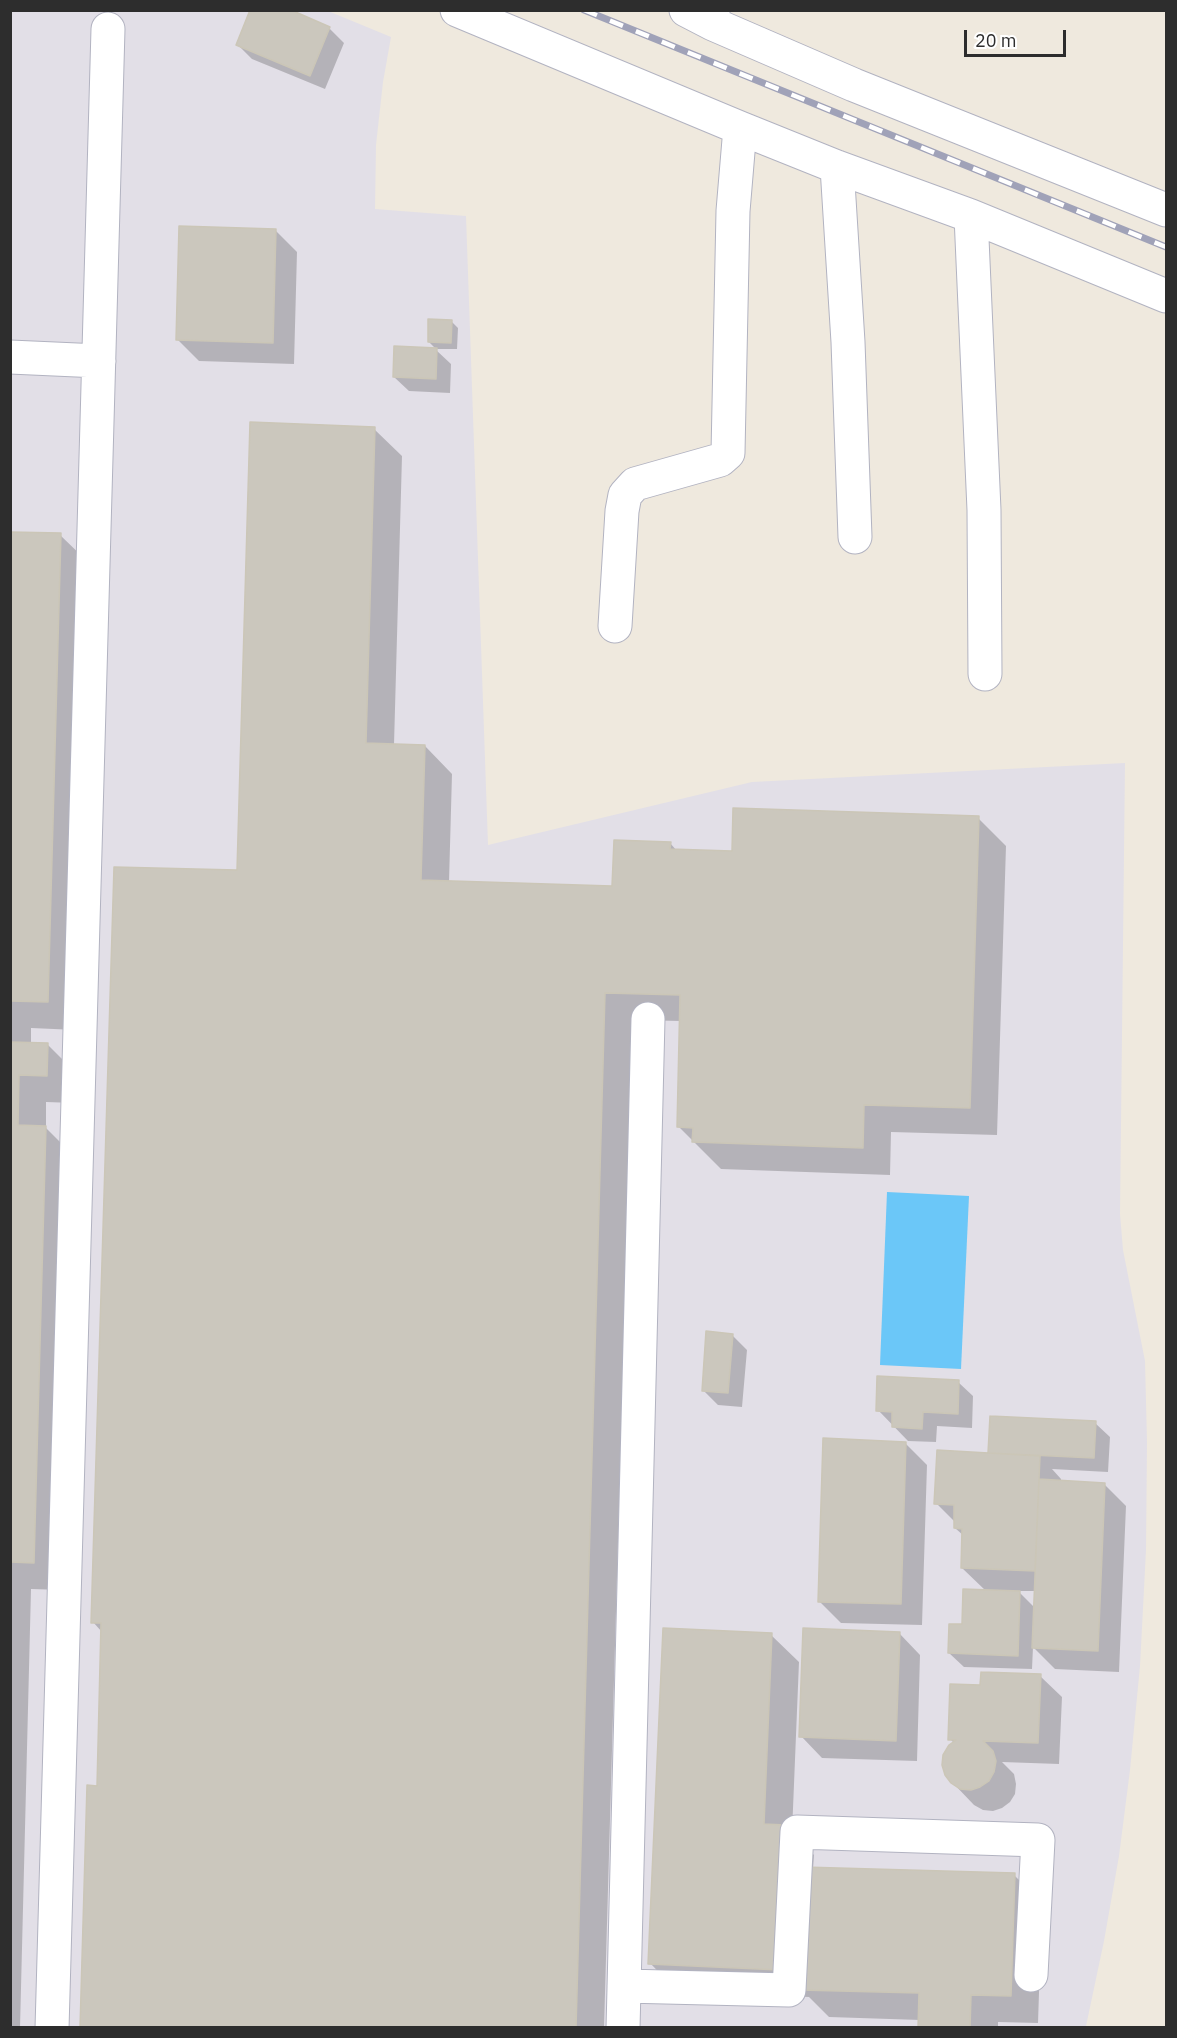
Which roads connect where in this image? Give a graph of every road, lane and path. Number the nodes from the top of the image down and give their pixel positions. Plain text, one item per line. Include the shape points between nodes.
1 (456, 10) edge
2 (704, 15) edge
3 (108, 29) dead end
4 (740, 128) junction
5 (837, 167) junction
6 (1167, 210) edge
7 (971, 216) junction
8 (1167, 296) edge
9 (10, 357) edge
10 (99, 361) junction
11 (855, 537) dead end
12 (615, 626) dead end
13 (985, 674) dead end
14 (648, 1019) dead end
15 (1031, 1975) dead end
16 (624, 1986) junction
17 (52, 2028) edge
18 (623, 2028) edge

1 - 4 street
2 - 6 street via 854,85
3 - 10 street
4 - 5 street
4 - 12 street via 733,210 728,453 720,460 635,484 626,495
5 - 7 street
5 - 11 street
7 - 8 street
7 - 13 street via 984,510
9 - 10 street
10 - 17 street
14 - 16 street
15 - 16 street via 1038,1840 797,1832 789,1990
16 - 18 street

